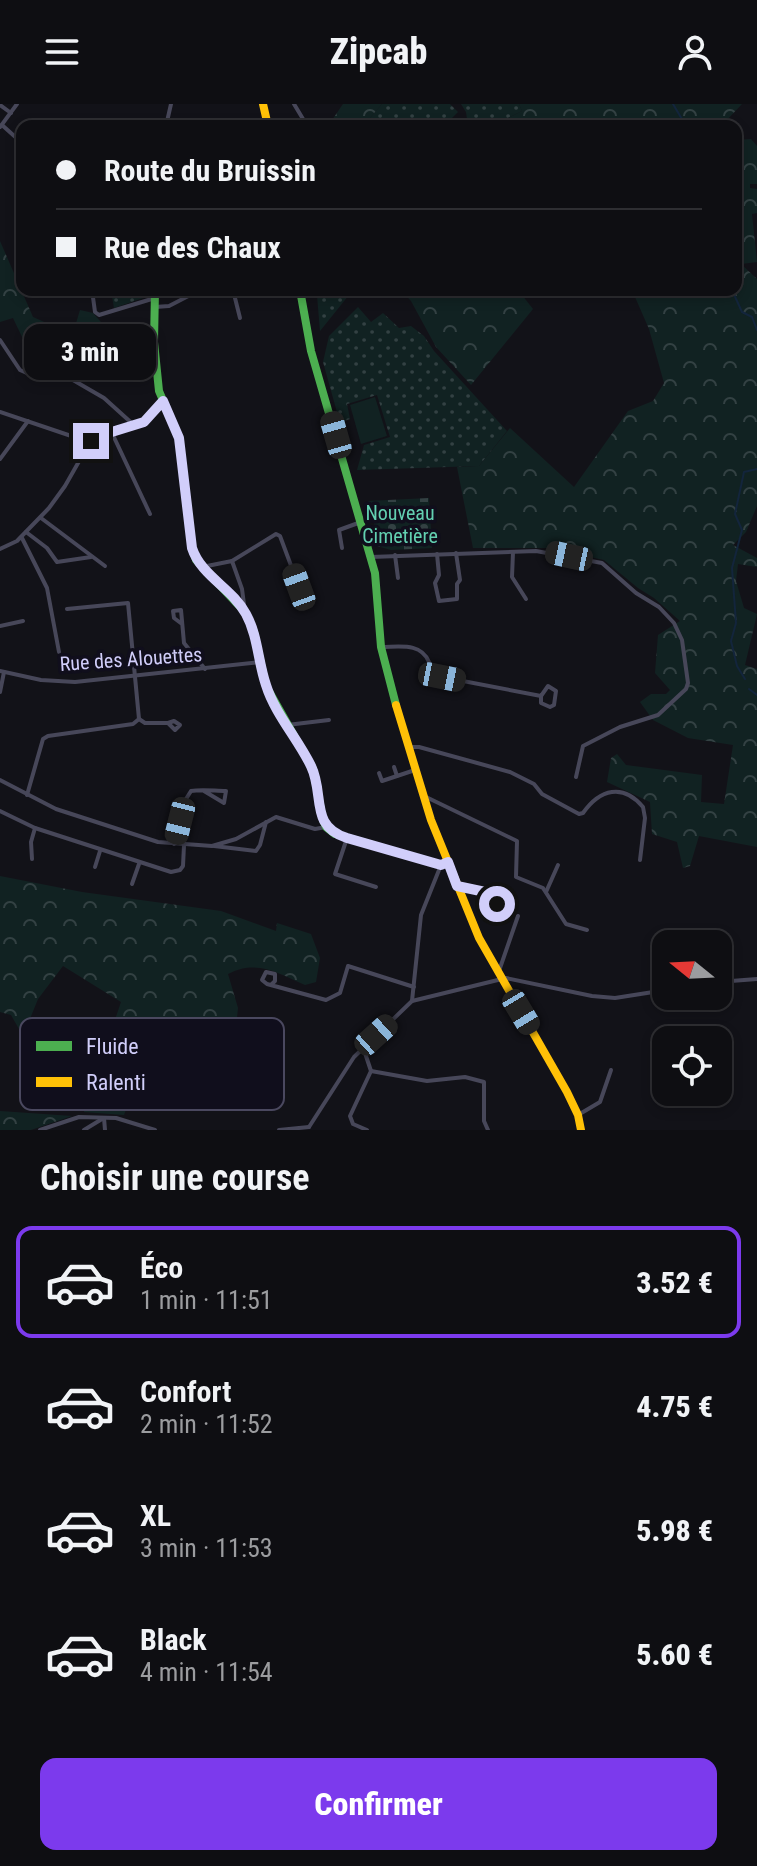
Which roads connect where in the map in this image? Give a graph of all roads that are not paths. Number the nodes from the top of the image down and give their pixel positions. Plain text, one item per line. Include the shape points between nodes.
1 (17, 104) edge
2 (0, 105) edge
3 (11, 113) junction
4 (1, 126) edge
5 (93, 296) edge
6 (188, 296) edge
7 (234, 296) edge
8 (301, 296) edge
9 (155, 298) edge
10 (240, 318) dead end
11 (0, 340) edge
12 (163, 401) junction
13 (0, 412) edge
14 (28, 421) junction
15 (135, 426) junction
16 (112, 432) junction
17 (90, 442) junction
18 (0, 458) edge
19 (150, 514) dead end
20 (41, 518) junction
21 (361, 522) junction
22 (24, 535) junction
23 (342, 548) dead end
24 (0, 549) edge
25 (513, 552) junction
26 (456, 553) junction
27 (437, 554) junction
28 (395, 555) junction
29 (92, 556) junction
30 (371, 557) junction
31 (232, 561) junction
32 (105, 566) dead end
33 (202, 567) junction
34 (398, 578) dead end
35 (300, 597) dead end
36 (526, 599) dead end
37 (67, 609) dead end
38 (245, 612) junction
39 (23, 621) dead end
40 (182, 624) dead end
41 (0, 626) edge
42 (381, 647) junction
43 (59, 652) dead end
44 (260, 662) junction
45 (205, 669) junction
46 (2, 671) edge
47 (135, 676) junction
48 (0, 692) edge
49 (541, 696) junction
50 (139, 719) junction
51 (329, 720) dead end
52 (168, 723) dead end
53 (287, 725) junction
54 (408, 747) junction
55 (394, 767) dead end
56 (415, 770) junction
57 (379, 773) dead end
58 (397, 776) junction
59 (576, 777) dead end
60 (0, 780) edge
61 (204, 791) junction
62 (27, 795) junction
63 (424, 796) junction
64 (0, 811) edge
65 (266, 822) junction
66 (326, 827) junction
67 (35, 828) junction
68 (347, 838) junction
69 (236, 839) junction
70 (174, 844) junction
71 (184, 845) junction
72 (212, 846) junction
73 (101, 850) junction
74 (239, 850) junction
75 (32, 859) dead end
76 (640, 860) dead end
77 (140, 863) junction
78 (445, 864) junction
79 (558, 865) dead end
80 (95, 867) dead end
81 (132, 884) dead end
82 (457, 886) junction
83 (376, 887) dead end
84 (546, 892) junction
85 (518, 916) dead end
86 (502, 920) dead end
87 (587, 930) dead end
88 (499, 976) junction
89 (757, 979) edge
90 (732, 981) edge
91 (272, 984) dead end
92 (414, 987) junction
93 (652, 992) edge
94 (412, 1001) junction
95 (363, 1047) junction
96 (611, 1070) dead end
97 (371, 1071) junction
98 (578, 1115) junction
99 (104, 1118) junction
100 (310, 1129) edge
101 (40, 1130) edge
102 (84, 1130) edge
103 (105, 1130) edge
104 (155, 1130) edge
105 (279, 1130) edge
106 (367, 1130) edge
107 (488, 1130) edge
108 (581, 1130) edge

1 - 3 street
2 - 3 street
3 - 4 street
5 - 9 street via 99,315
6 - 9 street via 169,306
7 - 10 street
8 - 21 street via 311,351
9 - 12 street via 154,342
11 - 15 street via 20,370 66,376 104,398
12 - 15 street
12 - 33 street via 179,438 192,548
13 - 14 street
14 - 17 street
14 - 18 street
15 - 16 street
16 - 17 street
16 - 19 street
17 - 20 street
20 - 22 street
20 - 29 street
21 - 23 street via 339,530
21 - 30 street
22 - 24 street
22 - 29 street via 47,548 57,562
22 - 43 street via 47,588
25 - 26 street
25 - 36 street via 512,577
25 - 59 street via 547,551 602,563 659,607 682,640 686,689 658,715 583,746
26 - 27 street
26 - 27 street via 457,599 439,601
27 - 28 street
28 - 30 street
28 - 34 street
29 - 32 street
30 - 42 street
31 - 33 street
31 - 35 street via 280,536
31 - 38 street
33 - 38 street
37 - 47 street via 128,603
38 - 44 street
39 - 41 street
40 - 45 street via 184,643
42 - 49 street via 415,647 442,677
42 - 54 street
44 - 45 street, Rue des Alouettes
44 - 53 street
45 - 47 street, Rue des Alouettes
46 - 47 street, Rue des Alouettes via 75,682
46 - 48 street, Rue des Alouettes
47 - 50 street
49 - 49 street via 548,686 556,691 550,707 541,703
50 - 52 street
50 - 62 street via 43,739
51 - 53 street
53 - 66 street via 313,769
54 - 56 street
54 - 76 street via 510,772 579,814 590,802 623,791 643,807
55 - 58 street
56 - 58 street
56 - 63 street
57 - 58 street via 382,781
60 - 62 street
61 - 61 street via 226,791 224,803 214,797
61 - 70 street via 189,793
62 - 70 street via 83,818
63 - 78 street
63 - 84 street via 517,841 516,877
64 - 67 street
65 - 66 street via 276,817 315,829
65 - 69 street
65 - 74 street via 259,849
66 - 68 street
67 - 73 street
67 - 75 street
68 - 78 street
68 - 83 street via 335,874
69 - 72 street
69 - 74 street
70 - 71 street
71 - 72 street
71 - 77 street via 183,866 175,872
72 - 74 street
73 - 77 street
73 - 80 street
77 - 81 street
78 - 82 street
78 - 92 street via 421,915
79 - 84 street
82 - 86 street via 490,893
82 - 88 street
84 - 87 street via 566,924
85 - 88 street
88 - 93 street via 615,998
88 - 94 street
88 - 98 street
89 - 90 street
91 - 92 street via 326,1000 340,993 348,966
92 - 94 street
94 - 95 street
95 - 97 street
95 - 100 street
96 - 98 street via 600,1102
97 - 106 street via 350,1116 353,1124
97 - 107 street via 427,1081 465,1077 484,1082
98 - 108 street
99 - 101 street via 79,1117
99 - 102 street
99 - 103 street
99 - 104 street
100 - 105 street

